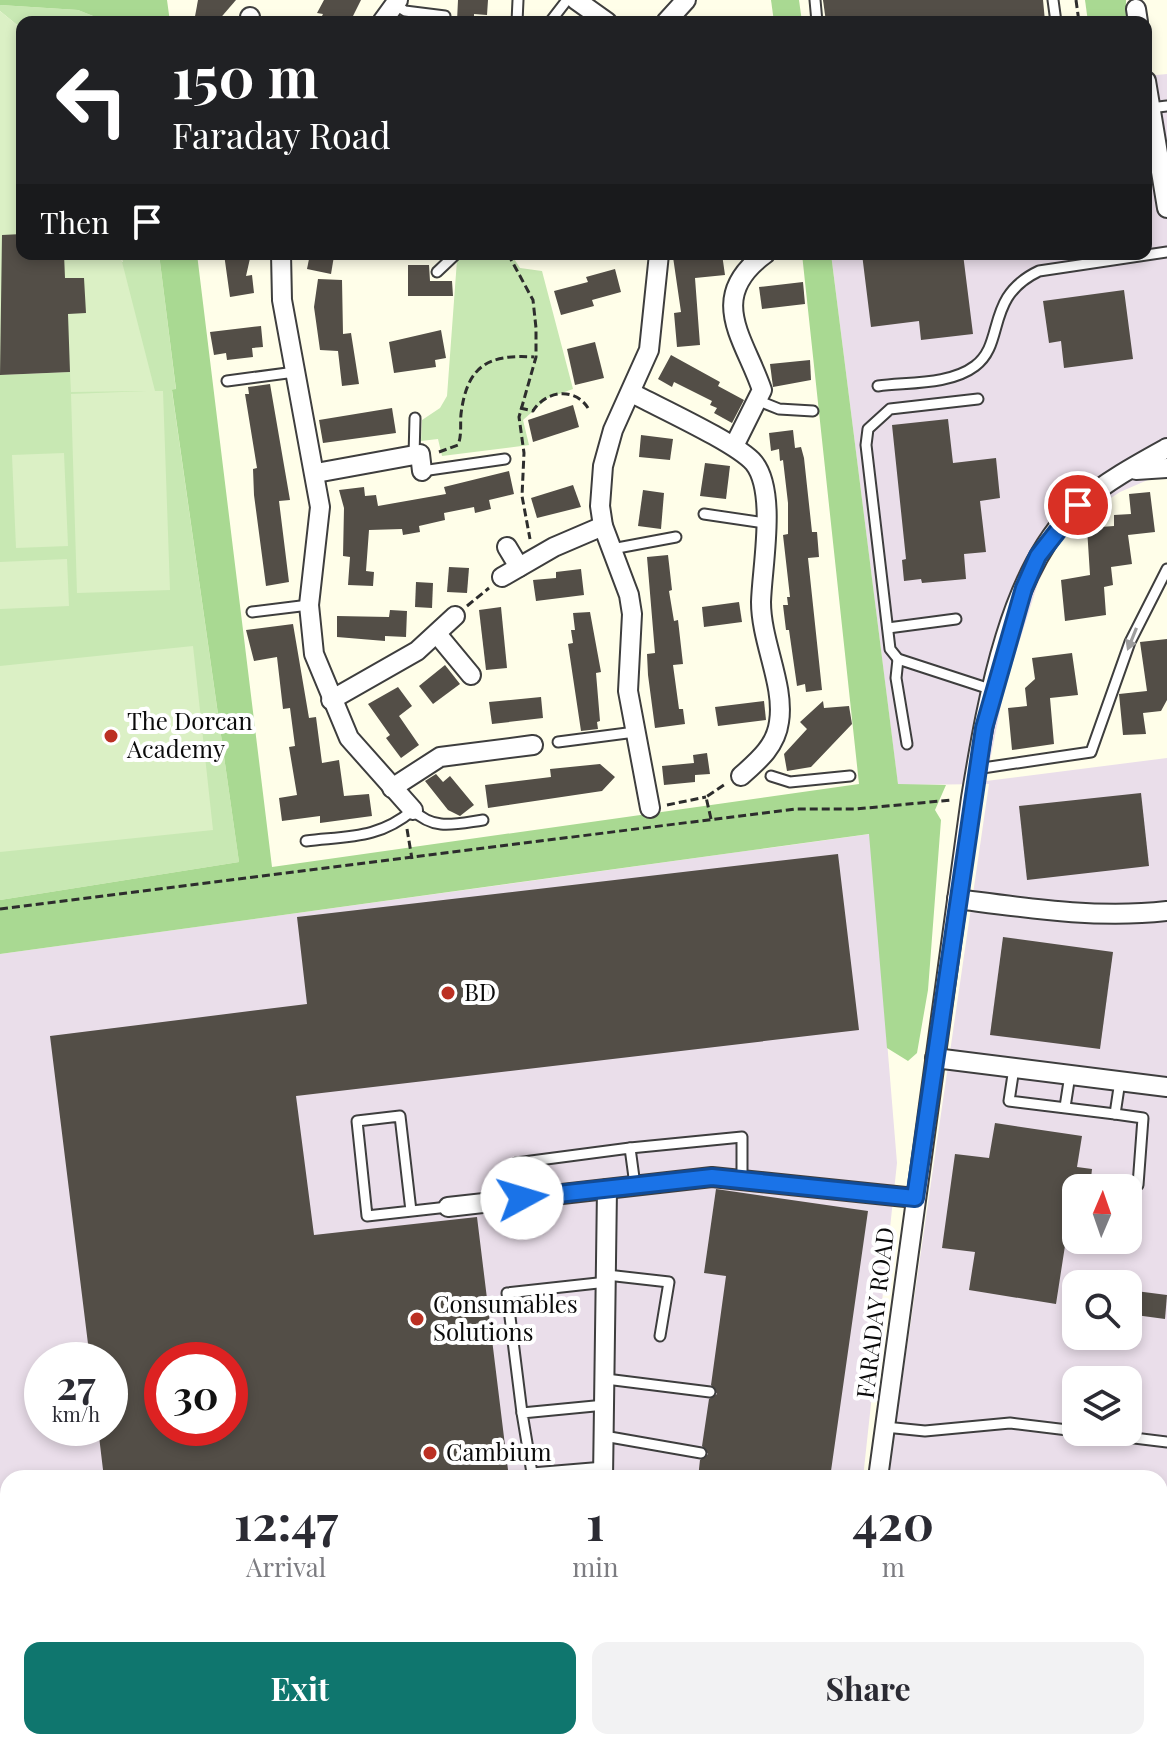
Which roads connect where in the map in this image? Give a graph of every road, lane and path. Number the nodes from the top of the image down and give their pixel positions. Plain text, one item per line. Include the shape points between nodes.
1 (567, 0) edge
2 (576, 0) edge
3 (686, 0) edge
4 (396, 2) edge
5 (445, 16) dead end
6 (555, 16) edge
7 (599, 16) edge
8 (671, 16) edge
9 (1158, 107) edge
10 (1167, 208) edge
11 (281, 260) edge
12 (450, 260) edge
13 (511, 260) edge
14 (658, 260) edge
15 (744, 260) edge
16 (1094, 260) edge
17 (437, 272) dead end
18 (536, 357) junction
19 (296, 371) junction
20 (227, 381) dead end
21 (878, 386) dead end
22 (632, 393) junction
23 (978, 399) dead end
24 (759, 401) junction
25 (520, 408) junction
26 (588, 408) dead end
27 (813, 411) dead end
28 (415, 418) dead end
29 (734, 446) junction
30 (1167, 448) edge
31 (505, 459) dead end
32 (418, 460) junction
33 (1167, 468) edge
34 (1134, 470) junction
35 (316, 473) junction
36 (704, 514) dead end
37 (765, 523) junction
38 (603, 526) junction
39 (676, 537) dead end
40 (507, 547) dead end
41 (612, 549) junction
42 (527, 562) junction
43 (1167, 569) edge
44 (502, 577) joint
45 (309, 605) junction
46 (252, 612) dead end
47 (455, 616) joint
48 (956, 619) dead end
49 (888, 628) junction
50 (437, 634) junction
51 (898, 659) junction
52 (471, 675) dead end
53 (993, 690) junction
54 (331, 700) junction
55 (635, 732) junction
56 (558, 742) dead end
57 (907, 744) dead end
58 (533, 745) dead end
59 (759, 760) junction
60 (976, 769) junction
61 (741, 776) joint
62 (771, 776) joint
63 (850, 776) dead end
64 (392, 788) junction
65 (706, 797) junction
66 (971, 798) junction
67 (650, 808) joint
68 (413, 810) junction
69 (483, 820) dead end
70 (711, 820) junction
71 (306, 841) dead end
72 (412, 859) junction
73 (957, 899) junction
74 (0, 909) edge
75 (1167, 911) edge
76 (935, 1058) junction
77 (1014, 1068) junction
78 (1070, 1074) junction
79 (1120, 1081) junction
80 (1167, 1087) edge
81 (1065, 1107) junction
82 (1115, 1114) junction
83 (630, 1148) junction
84 (1139, 1174) edge
85 (742, 1178) junction
86 (635, 1185) junction
87 (607, 1189) junction
88 (522, 1198) junction
89 (915, 1198) junction
90 (448, 1207) joint
91 (411, 1211) junction
92 (607, 1279) junction
93 (660, 1336) dead end
94 (606, 1379) junction
95 (710, 1392) dead end
96 (605, 1405) junction
97 (522, 1413) junction
98 (885, 1427) junction
99 (1062, 1429) edge
100 (604, 1436) junction
101 (1142, 1439) edge
102 (1167, 1442) edge
103 (701, 1453) dead end
104 (532, 1470) edge
105 (604, 1470) edge
106 (879, 1470) edge
107 (878, 1750) edge
108 (906, 1750) edge

1 - 6 lane
2 - 7 street
3 - 8 street
4 - 5 lane via 405,11
9 - 10 street
11 - 19 street via 282,300
12 - 17 lane
13 - 18 path via 533,300
14 - 22 street via 649,350
15 - 24 street via 734,324 761,387
16 - 21 lane via 1049,268 1022,282 1002,305 985,356 973,368 943,378
18 - 25 path
18 - 32 path via 506,355 487,362 463,400 458,445
19 - 20 lane
19 - 35 street
22 - 29 street
22 - 38 street via 603,466
23 - 49 lane via 890,409 868,429
24 - 27 lane via 779,409
24 - 29 street
25 - 26 path via 533,411 544,399 564,393 579,397
25 - 42 path
28 - 32 lane
29 - 37 street via 762,476
30 - 34 street, FARADAY ROAD
31 - 32 lane
32 - 35 street
33 - 34 street, FARADAY ROAD
34 - 53 street, FARADAY ROAD via 1078,505 1038,556
35 - 45 street via 320,507
36 - 37 lane
37 - 59 street via 762,621 780,707 777,734
38 - 41 street
38 - 42 street
39 - 41 lane
40 - 42 street
41 - 55 street via 632,614 628,691
42 - 44 street
43 -> 60 lane via 1130,642 1091,752
44 - 47 path
45 - 46 lane
45 - 54 street via 310,637
47 - 50 street
48 - 49 lane
49 - 51 lane via 890,649
50 - 52 street
50 - 54 street via 399,663
51 - 53 lane
51 - 57 lane
53 - 60 street, FARADAY ROAD
54 - 64 street via 349,738
55 - 56 lane
55 - 67 street
58 - 64 street via 440,757
59 - 61 street
59 - 62 street
60 - 66 street, FARADAY ROAD
61 - 65 path
62 - 63 lane via 790,782
64 - 68 street
65 - 67 path
65 - 70 path
66 - 70 path
66 - 73 street, FARADAY ROAD
68 - 69 lane via 438,826
68 - 71 lane via 391,828 375,833
68 - 72 path via 406,824
70 - 72 path
72 - 74 path
73 - 75 street via 1075,914
73 - 76 street, FARADAY ROAD
76 - 77 street
76 - 89 street, FARADAY ROAD
77 - 78 street
77 - 81 lane via 1009,1101
78 - 79 street
78 - 81 lane
79 - 80 street
79 - 82 lane
81 - 82 lane
82 - 84 lane via 1143,1118
83 - 85 lane via 742,1137
83 - 86 lane
83 - 88 lane via 516,1163
85 - 86 street
85 - 89 street
86 - 87 street
87 - 88 street
87 - 92 street
88 - 90 street
89 - 98 street, FARADAY ROAD
90 - 91 lane
91 - 91 lane via 367,1216 357,1121 400,1116
92 - 93 lane via 669,1282
92 - 94 street
92 - 97 lane via 507,1293
94 - 95 lane
94 - 96 street
96 - 97 lane
96 - 100 street
97 - 104 lane
98 - 99 lane via 925,1431 1010,1423
98 - 106 street, FARADAY ROAD
100 - 103 lane
100 - 105 street
101 - 102 lane
107 - 108 lane

